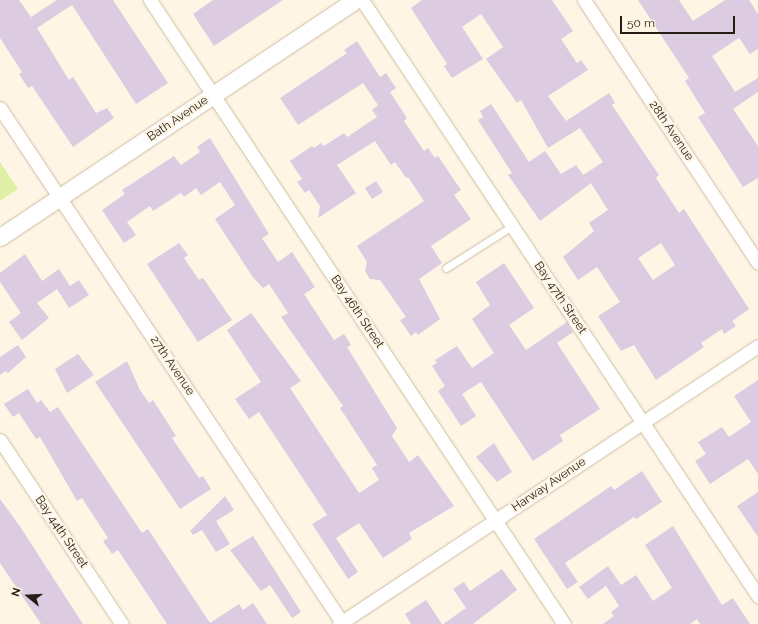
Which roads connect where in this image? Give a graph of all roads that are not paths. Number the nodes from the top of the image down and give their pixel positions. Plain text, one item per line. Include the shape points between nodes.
1 (150, 0) edge
2 (356, 0) edge
3 (362, 0) edge
4 (584, 0) edge
5 (213, 95) junction
6 (0, 108) edge
7 (60, 197) junction
8 (512, 226) junction
9 (0, 237) edge
10 (758, 263) edge
11 (446, 268) dead end
12 (758, 346) edge
13 (643, 422) junction
14 (0, 440) edge
15 (495, 520) junction
16 (758, 596) edge
17 (341, 623) edge
18 (122, 624) edge
19 (564, 624) edge

1 - 5 street, Bay 46th Street
2 - 5 street, Bath Avenue
3 - 8 street, Bay 47th Street
4 - 10 street, 28th Avenue
5 - 7 street, Bath Avenue
5 - 15 street, Bay 46th Street
6 - 7 street, 27th Avenue
7 - 9 street, Bath Avenue
7 - 17 street, 27th Avenue
8 - 11 lane
8 - 13 street, Bay 47th Street
12 - 13 street, Harway Avenue
13 - 15 street, Harway Avenue
13 - 16 street, Bay 47th Street
14 - 18 street, Bay 44th Street
15 - 17 street, Harway Avenue
15 - 19 street, Bay 46th Street

